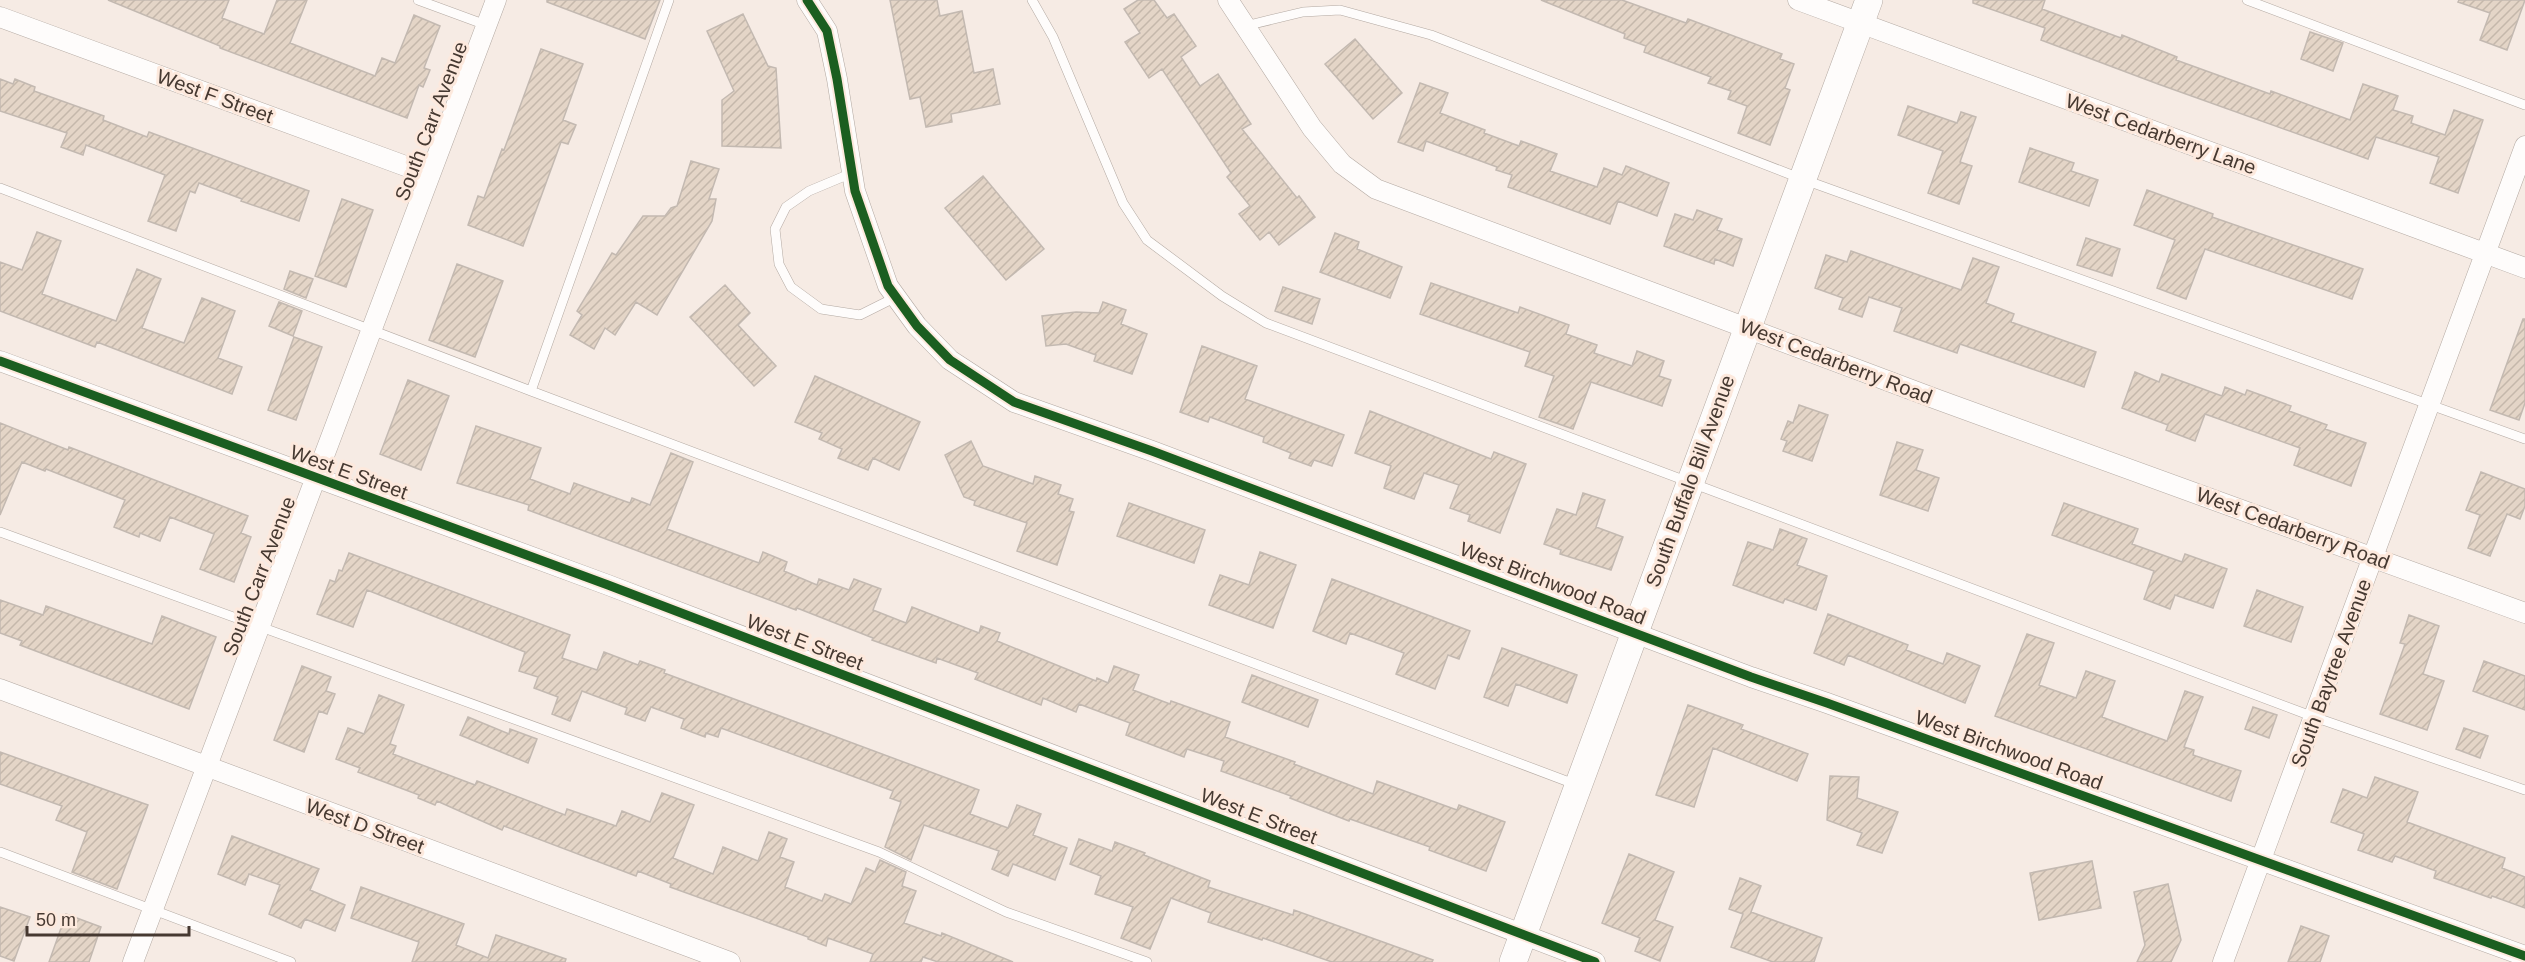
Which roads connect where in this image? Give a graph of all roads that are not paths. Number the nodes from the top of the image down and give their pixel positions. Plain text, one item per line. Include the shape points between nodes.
1 (418, 0) edge
2 (495, 0) edge
3 (669, 0) edge
4 (807, 0) edge
5 (1032, 0) edge
6 (1228, 0) edge
7 (1798, 0) edge
8 (2247, 0) edge
9 (1864, 12) edge
10 (0, 16) edge
11 (486, 25) junction
12 (1245, 26) junction
13 (2525, 105) edge
14 (2525, 146) edge
15 (852, 173) junction
16 (430, 175) junction
17 (1802, 179) junction
18 (0, 188) edge
19 (2486, 254) junction
20 (2525, 268) edge
21 (896, 297) junction
22 (1747, 328) junction
23 (372, 329) junction
24 (0, 361) edge
25 (531, 391) junction
26 (2430, 404) junction
27 (2525, 439) edge
28 (315, 479) junction
29 (1690, 482) junction
30 (0, 532) edge
31 (2373, 557) junction
32 (2525, 613) edge
33 (259, 628) junction
34 (1634, 633) junction
35 (0, 689) edge
36 (2314, 717) junction
37 (207, 766) junction
38 (1578, 785) junction
39 (2525, 790) edge
40 (0, 852) edge
41 (2261, 860) junction
42 (152, 911) junction
43 (1523, 936) junction
44 (2525, 956) edge
45 (133, 962) edge
46 (291, 962) edge
47 (730, 962) edge
48 (1147, 962) edge
49 (1513, 962) edge
50 (1595, 962) edge
51 (2223, 962) edge

1 - 11 lane
2 - 11 street, South Carr Avenue
3 - 25 lane
4 - 15 street, West Birchwood Road via 827,31
5 - 29 lane via 1053,38 1123,203 1147,240 1222,296 1266,323
6 - 12 street, West Cedarberry Road
7 - 9 street, West Cedarberry Lane
8 - 13 lane
9 - 17 main road, South Buffalo Bill Avenue
9 - 19 street, West Cedarberry Lane
10 - 16 street, West F Street
11 - 16 street, South Carr Avenue
12 - 17 lane via 1303,12 1340,10 1431,35
12 - 22 street, West Cedarberry Road via 1312,128 1342,164 1376,189
14 - 19 street, South Baytree Avenue
15 - 21 street, West Birchwood Road via 888,286
15 - 21 lane via 809,191 786,207 775,229 778,264 790,287 821,309 860,315
16 - 23 street, South Carr Avenue
17 - 22 main road, South Buffalo Bill Avenue
17 - 26 lane
18 - 23 lane
19 - 20 street, West Cedarberry Lane
19 - 26 street, South Baytree Avenue
21 - 34 street, West Birchwood Road via 950,360 1014,402
22 - 29 main road, South Buffalo Bill Avenue
22 - 31 street, West Cedarberry Road
23 - 25 lane
23 - 28 street, South Carr Avenue
24 - 28 street, West E Street
25 - 38 lane
26 - 27 lane
26 - 31 street, South Baytree Avenue
28 - 33 street, South Carr Avenue
28 - 43 street, West E Street via 608,585
29 - 34 main road, South Buffalo Bill Avenue
29 - 36 lane
30 - 33 lane
31 - 32 street, West Cedarberry Road
31 - 36 street, South Baytree Avenue
33 - 37 street, South Carr Avenue
33 - 48 lane via 879,852 1006,912
34 - 38 main road, South Buffalo Bill Avenue
34 - 41 street, West Birchwood Road
35 - 37 street, West D Street
36 - 39 lane
36 - 41 street, South Baytree Avenue
37 - 42 street, South Carr Avenue
37 - 47 street, West D Street
38 - 43 main road, South Buffalo Bill Avenue
40 - 42 lane
41 - 44 street, West Birchwood Road
41 - 51 street, South Baytree Avenue
42 - 45 street, South Carr Avenue
42 - 46 lane
43 - 49 main road, South Buffalo Bill Avenue
43 - 50 street, West E Street

